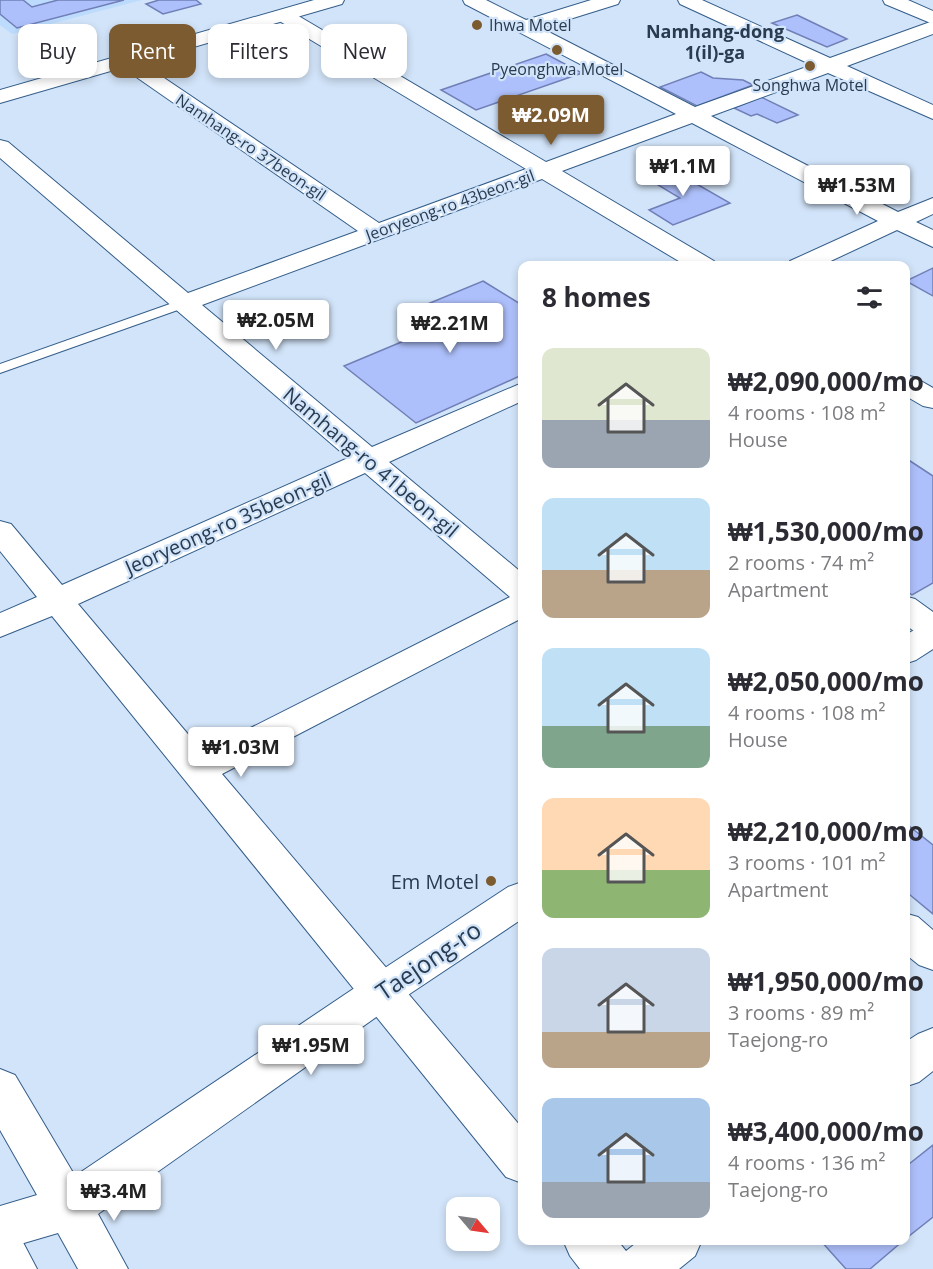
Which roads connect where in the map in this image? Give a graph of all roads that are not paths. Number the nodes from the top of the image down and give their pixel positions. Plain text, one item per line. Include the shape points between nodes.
1 (335, 0) edge
2 (472, 0) edge
3 (611, 0) edge
4 (687, 0) edge
5 (892, 0) edge
6 (283, 15) junction
7 (933, 18) edge
8 (524, 27) junction
9 (933, 27) edge
10 (196, 40) edge
11 (829, 65) junction
12 (109, 66) edge
13 (151, 78) edge
14 (0, 97) edge
15 (933, 113) edge
16 (693, 115) junction
17 (0, 147) edge
18 (544, 170) junction
19 (933, 205) edge
20 (897, 221) junction
21 (376, 232) junction
22 (933, 240) edge
23 (697, 261) edge
24 (810, 261) edge
25 (184, 303) junction
26 (0, 369) edge
27 (518, 392) edge
28 (369, 460) junction
29 (0, 531) edge
30 (518, 587) edge
31 (58, 600) junction
32 (518, 606) edge
33 (910, 611) edge
34 (0, 626) edge
35 (933, 628) edge
36 (933, 634) edge
37 (910, 648) edge
38 (199, 771) junction
39 (518, 901) edge
40 (910, 934) edge
41 (933, 953) edge
42 (382, 991) junction
43 (933, 1047) edge
44 (910, 1064) edge
45 (0, 1089) edge
46 (518, 1157) edge
47 (68, 1208) junction
48 (0, 1228) edge
49 (0, 1245) edge
50 (590, 1245) edge
51 (672, 1245) edge
52 (13, 1269) edge
53 (104, 1269) edge
54 (610, 1269) edge
55 (641, 1269) edge

1 - 6 main road
2 - 8 main road
3 - 8 main road
4 - 11 main road
5 - 7 main road
6 - 10 main road
6 - 18 main road
8 - 16 main road
9 - 11 main road, Jeoryeong-ro 43beon-gil
11 - 15 main road
11 - 16 main road, Jeoryeong-ro 43beon-gil
12 - 14 main road
13 - 21 main road, Namhang-ro 37beon-gil
16 - 18 main road, Jeoryeong-ro 43beon-gil
16 - 20 main road
17 - 25 main road, Namhang-ro 41beon-gil
18 - 21 main road, Jeoryeong-ro 43beon-gil
18 - 23 main road
19 - 20 main road
20 - 22 main road
20 - 24 main road
21 - 25 main road, Jeoryeong-ro 43beon-gil
25 - 26 lane, Jeoryeong-ro 43beon-gil
25 - 28 main road, Namhang-ro 41beon-gil
27 - 28 main road, Jeoryeong-ro 35beon-gil
28 - 30 main road, Namhang-ro 41beon-gil
28 - 31 main road, Jeoryeong-ro 35beon-gil
29 - 31 main road
31 - 34 main road, Jeoryeong-ro 35beon-gil
31 - 38 main road
32 - 38 main road
33 - 35 main road
36 - 37 main road
38 - 42 main road
39 - 42 main road, Taejong-ro
40 - 41 main road
42 - 46 main road
42 - 47 main road, Taejong-ro
43 - 44 main road
45 - 47 main road
47 - 48 main road, Taejong-ro
47 - 53 main road
49 - 52 main road
50 - 54 main road
51 - 55 main road

